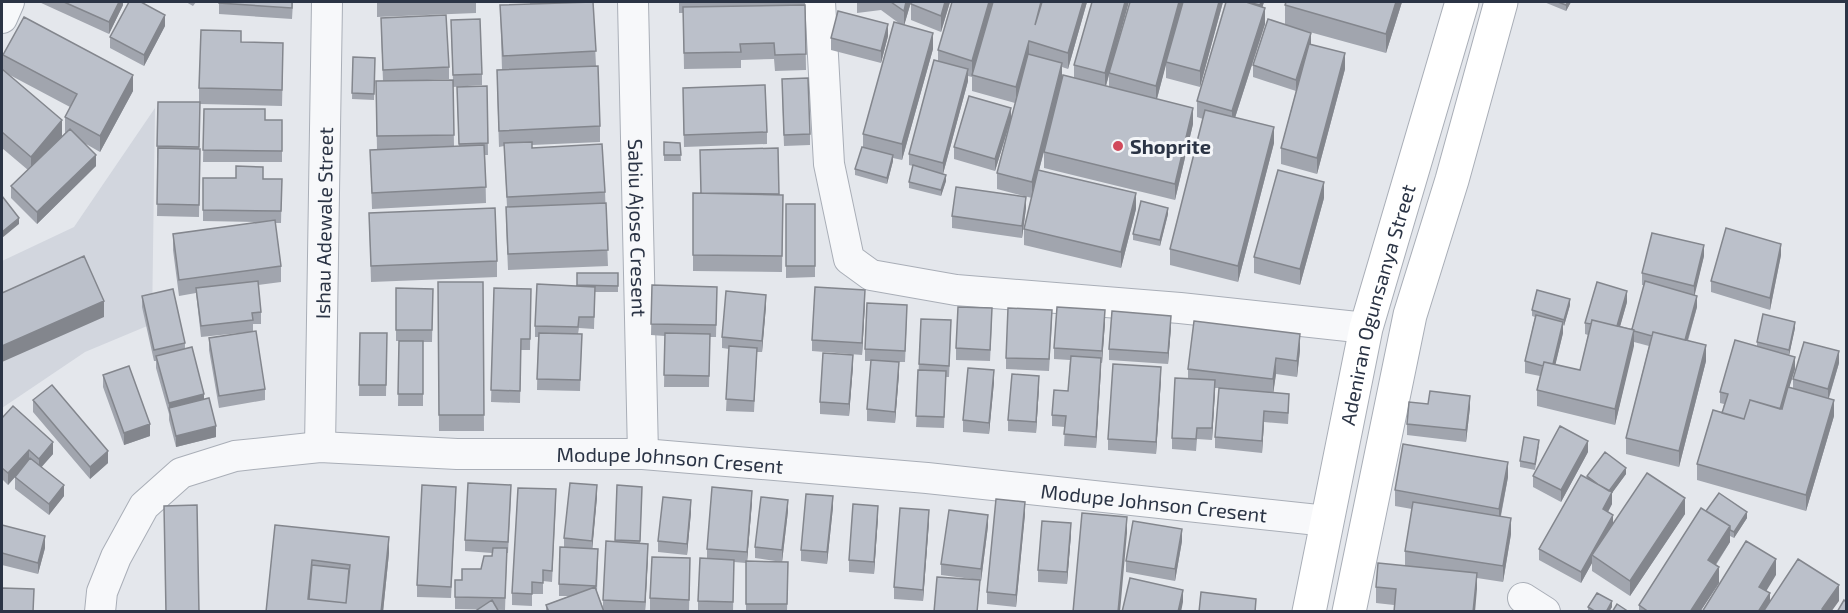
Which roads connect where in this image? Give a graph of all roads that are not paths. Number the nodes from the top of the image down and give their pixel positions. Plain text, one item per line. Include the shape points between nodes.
1 (9, 2) edge
2 (327, 2) edge
3 (633, 2) edge
4 (820, 2) edge
5 (1462, 2) edge
6 (1502, 2) edge
7 (2, 18) edge
8 (1408, 181) junction
9 (1449, 190) junction
10 (1366, 328) junction
11 (320, 447) junction
12 (643, 454) junction
13 (1327, 521) junction
14 (100, 612) edge
15 (1309, 612) edge
16 (1349, 612) edge

1 - 7 street
2 - 11 street, Ishau Adewale Street
3 - 12 street, Sabiu Ajose Cresent
4 - 10 street via 829,164 849,259 871,275 956,290
5 - 8 main road, Adeniran Ogunsanya Street
6 - 9 main road, Adeniran Ogunsanya Street
8 - 9 main road
8 - 10 main road, Adeniran Ogunsanya Street
9 - 16 main road, Adeniran Ogunsanya Street via 1410,315
10 - 13 main road, Adeniran Ogunsanya Street
11 - 12 street, Modupe Johnson Cresent via 457,454
11 - 14 street, Modupe Johnson Cresent via 235,456 181,473 144,506 116,557 102,592
12 - 13 street, Modupe Johnson Cresent via 927,478
13 - 15 main road, Adeniran Ogunsanya Street

